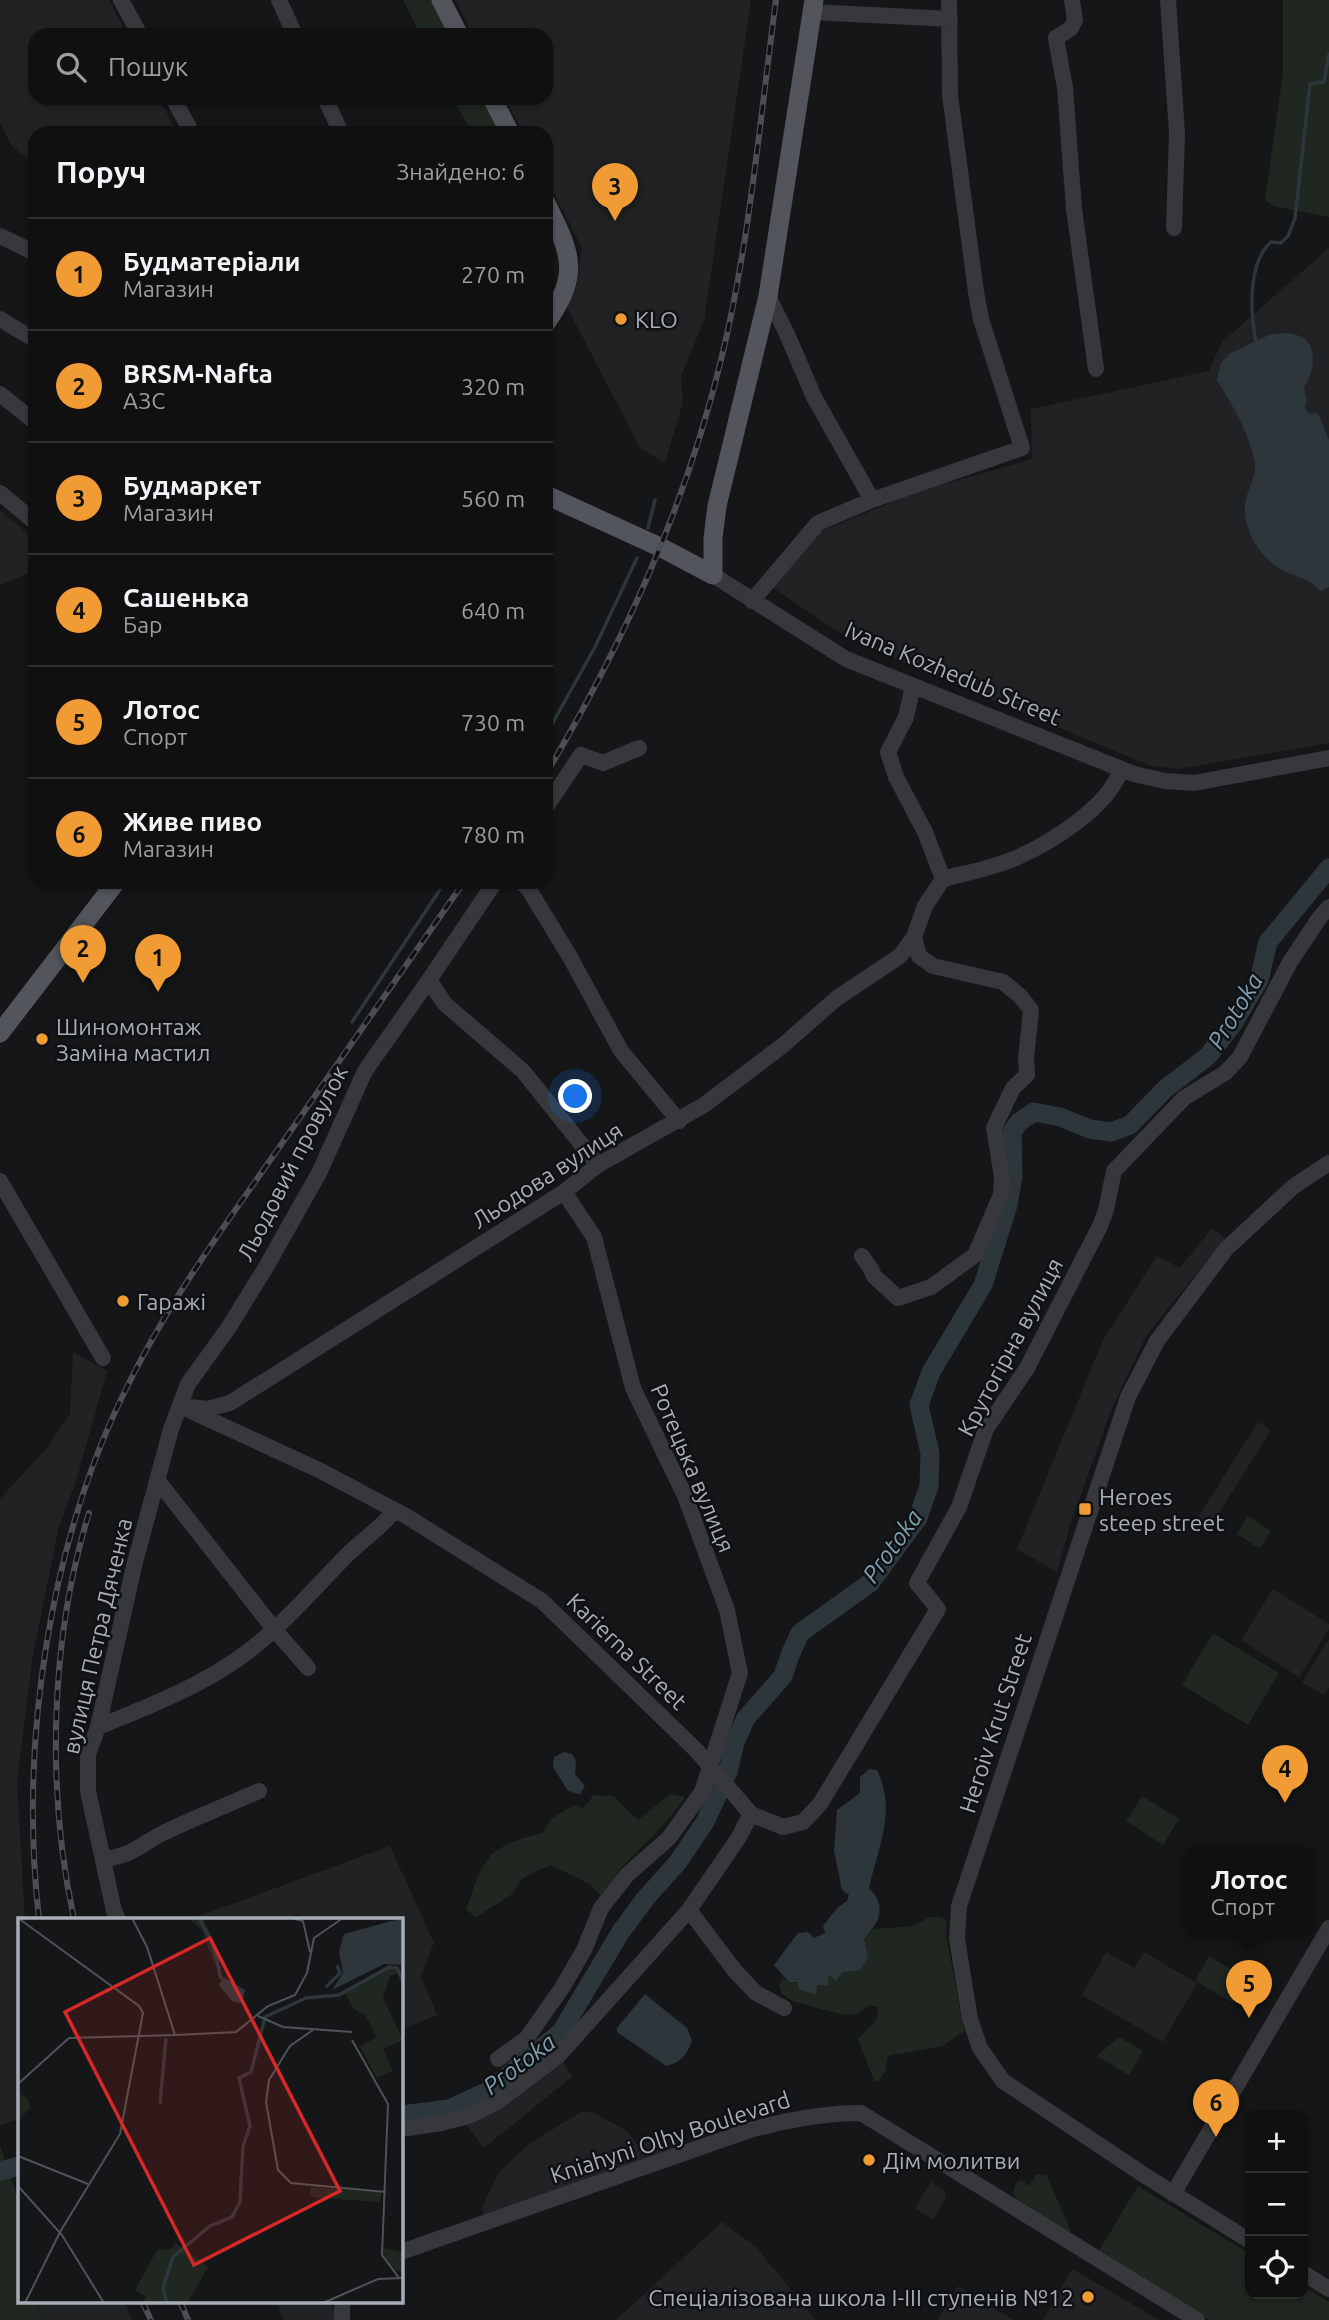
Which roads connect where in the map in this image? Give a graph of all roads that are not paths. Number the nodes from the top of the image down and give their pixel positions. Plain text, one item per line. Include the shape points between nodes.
1 (121, 0) edge
2 (279, 0) edge
3 (441, 0) edge
4 (949, 0) edge
5 (1072, 0) edge
6 (1168, 0) edge
7 (813, 6) edge
8 (950, 19) junction
9 (136, 28) edge
10 (292, 28) edge
11 (455, 28) edge
12 (177, 105) edge
13 (328, 105) edge
14 (496, 105) edge
15 (187, 126) edge
16 (338, 126) edge
17 (506, 126) edge
18 (553, 219) edge
19 (1174, 228) dead end
20 (0, 236) edge
21 (28, 250) edge
22 (768, 296) junction
23 (553, 312) edge
24 (0, 319) edge
25 (28, 336) edge
26 (1096, 369) dead end
27 (0, 394) edge
28 (28, 416) edge
29 (0, 493) edge
30 (553, 498) edge
31 (872, 500) junction
32 (28, 516) edge
33 (713, 575) junction
34 (752, 601) junction
35 (913, 685) junction
36 (639, 748) dead end
37 (1329, 758) edge
38 (1121, 770) junction
39 (553, 797) edge
40 (943, 880) junction
41 (111, 889) edge
42 (490, 889) edge
43 (529, 889) edge
44 (1329, 907) edge
45 (914, 937) junction
46 (429, 980) junction
47 (0, 1034) edge
48 (679, 1121) junction
49 (1329, 1163) edge
50 (598, 1166) junction
51 (0, 1181) edge
52 (564, 1192) junction
53 (862, 1255) dead end
54 (103, 1359) dead end
55 (180, 1406) junction
56 (158, 1481) junction
57 (393, 1512) junction
58 (274, 1629) junction
59 (308, 1668) dead end
60 (98, 1727) junction
61 (720, 1779) junction
62 (259, 1791) dead end
63 (751, 1814) junction
64 (103, 1859) junction
65 (689, 1910) junction
66 (118, 1918) edge
67 (1329, 1928) edge
68 (784, 2008) dead end
69 (498, 2059) dead end
70 (402, 2129) edge
71 (1173, 2194) junction
72 (1245, 2238) edge
73 (402, 2252) edge
74 (1308, 2276) edge
75 (1329, 2289) edge
76 (342, 2302) edge
77 (342, 2320) edge
78 (1197, 2320) edge

1 - 9 street
2 - 10 street
3 - 11 main road
4 - 8 street
5 - 26 street via 1075,20 1056,38
6 - 19 street via 1177,133
7 - 8 street
7 - 22 main road
8 - 31 street via 950,95 976,292 1022,448
12 - 15 street
13 - 16 street
14 - 17 main road
18 - 23 main road via 569,256 566,288
20 - 21 street
22 - 31 street via 814,397
22 - 33 main road via 717,506
24 - 25 street
27 - 28 street
29 - 32 street
30 - 33 main road, Ivana Kozhedub Street
31 - 34 street via 818,523
33 - 34 street, Ivana Kozhedub Street
34 - 35 street, Ivana Kozhedub Street via 846,659
35 - 38 street, Ivana Kozhedub Street
35 - 40 street via 906,717 888,752
36 - 39 street via 603,763 581,755
37 - 38 street, Ivana Kozhedub Street via 1194,782 1166,781
38 - 40 street via 1116,783 1063,834 1014,859
40 - 45 street, Льодова вулиця via 925,906
41 - 47 main road
42 - 46 street, Льодовий провулок
43 - 48 street via 621,1051
44 - 63 street, Крутогірна вулиця via 1290,962 1240,1057 1225,1073 1184,1098 1114,1171 1100,1226 1027,1368 986,1429 958,1507 917,1583 938,1609 820,1804 803,1822 783,1827
45 - 48 street, Льодова вулиця via 900,956 837,998 771,1055
45 - 53 street via 919,956 933,966 1003,982 1020,996 1031,1010 1027,1075 1013,1088 994,1128 1001,1195 975,1255 931,1287 898,1298 874,1276
46 - 50 street via 445,1004 523,1071
46 - 55 street, Льодовий провулок via 365,1070 318,1173 266,1267 188,1384
48 - 50 street, Льодова вулиця
49 - 71 street, Heroiv Krut Street via 1294,1186 1226,1249 1157,1342 1128,1397 959,1906 957,1939 970,2019 980,2048 1003,2081
50 - 52 street, Льодова вулиця
51 - 54 street
52 - 55 street, Льодова вулиця via 230,1403 207,1409
52 - 61 street, Ротецька вулиця via 594,1237 633,1388 685,1496 727,1609 740,1673
55 - 56 street, вулиця Петра Дяченка
55 - 57 street, Karierna Street via 319,1470
56 - 58 street
56 - 60 street, вулиця Петра Дяченка
57 - 58 street
57 - 61 street, Karierna Street via 542,1601 698,1751
58 - 59 street
58 - 60 street via 206,1678
60 - 64 street, вулиця Петра Дяченка via 88,1754 88,1791
61 - 63 street, Karierna Street
61 - 69 street via 702,1792 668,1838 627,1875 601,1908 584,1950 548,2008 526,2039
62 - 64 street via 161,1834 135,1851
63 - 65 street
64 - 66 street, вулиця Петра Дяченка
65 - 68 street via 756,1993
65 - 70 street via 559,2055 528,2080 469,2116
67 - 71 street
71 - 72 street, Heroiv Krut Street
73 - 78 street, Kniahyni Olhy Boulevard via 750,2130 793,2119 862,2113
74 - 75 street
76 - 77 street

